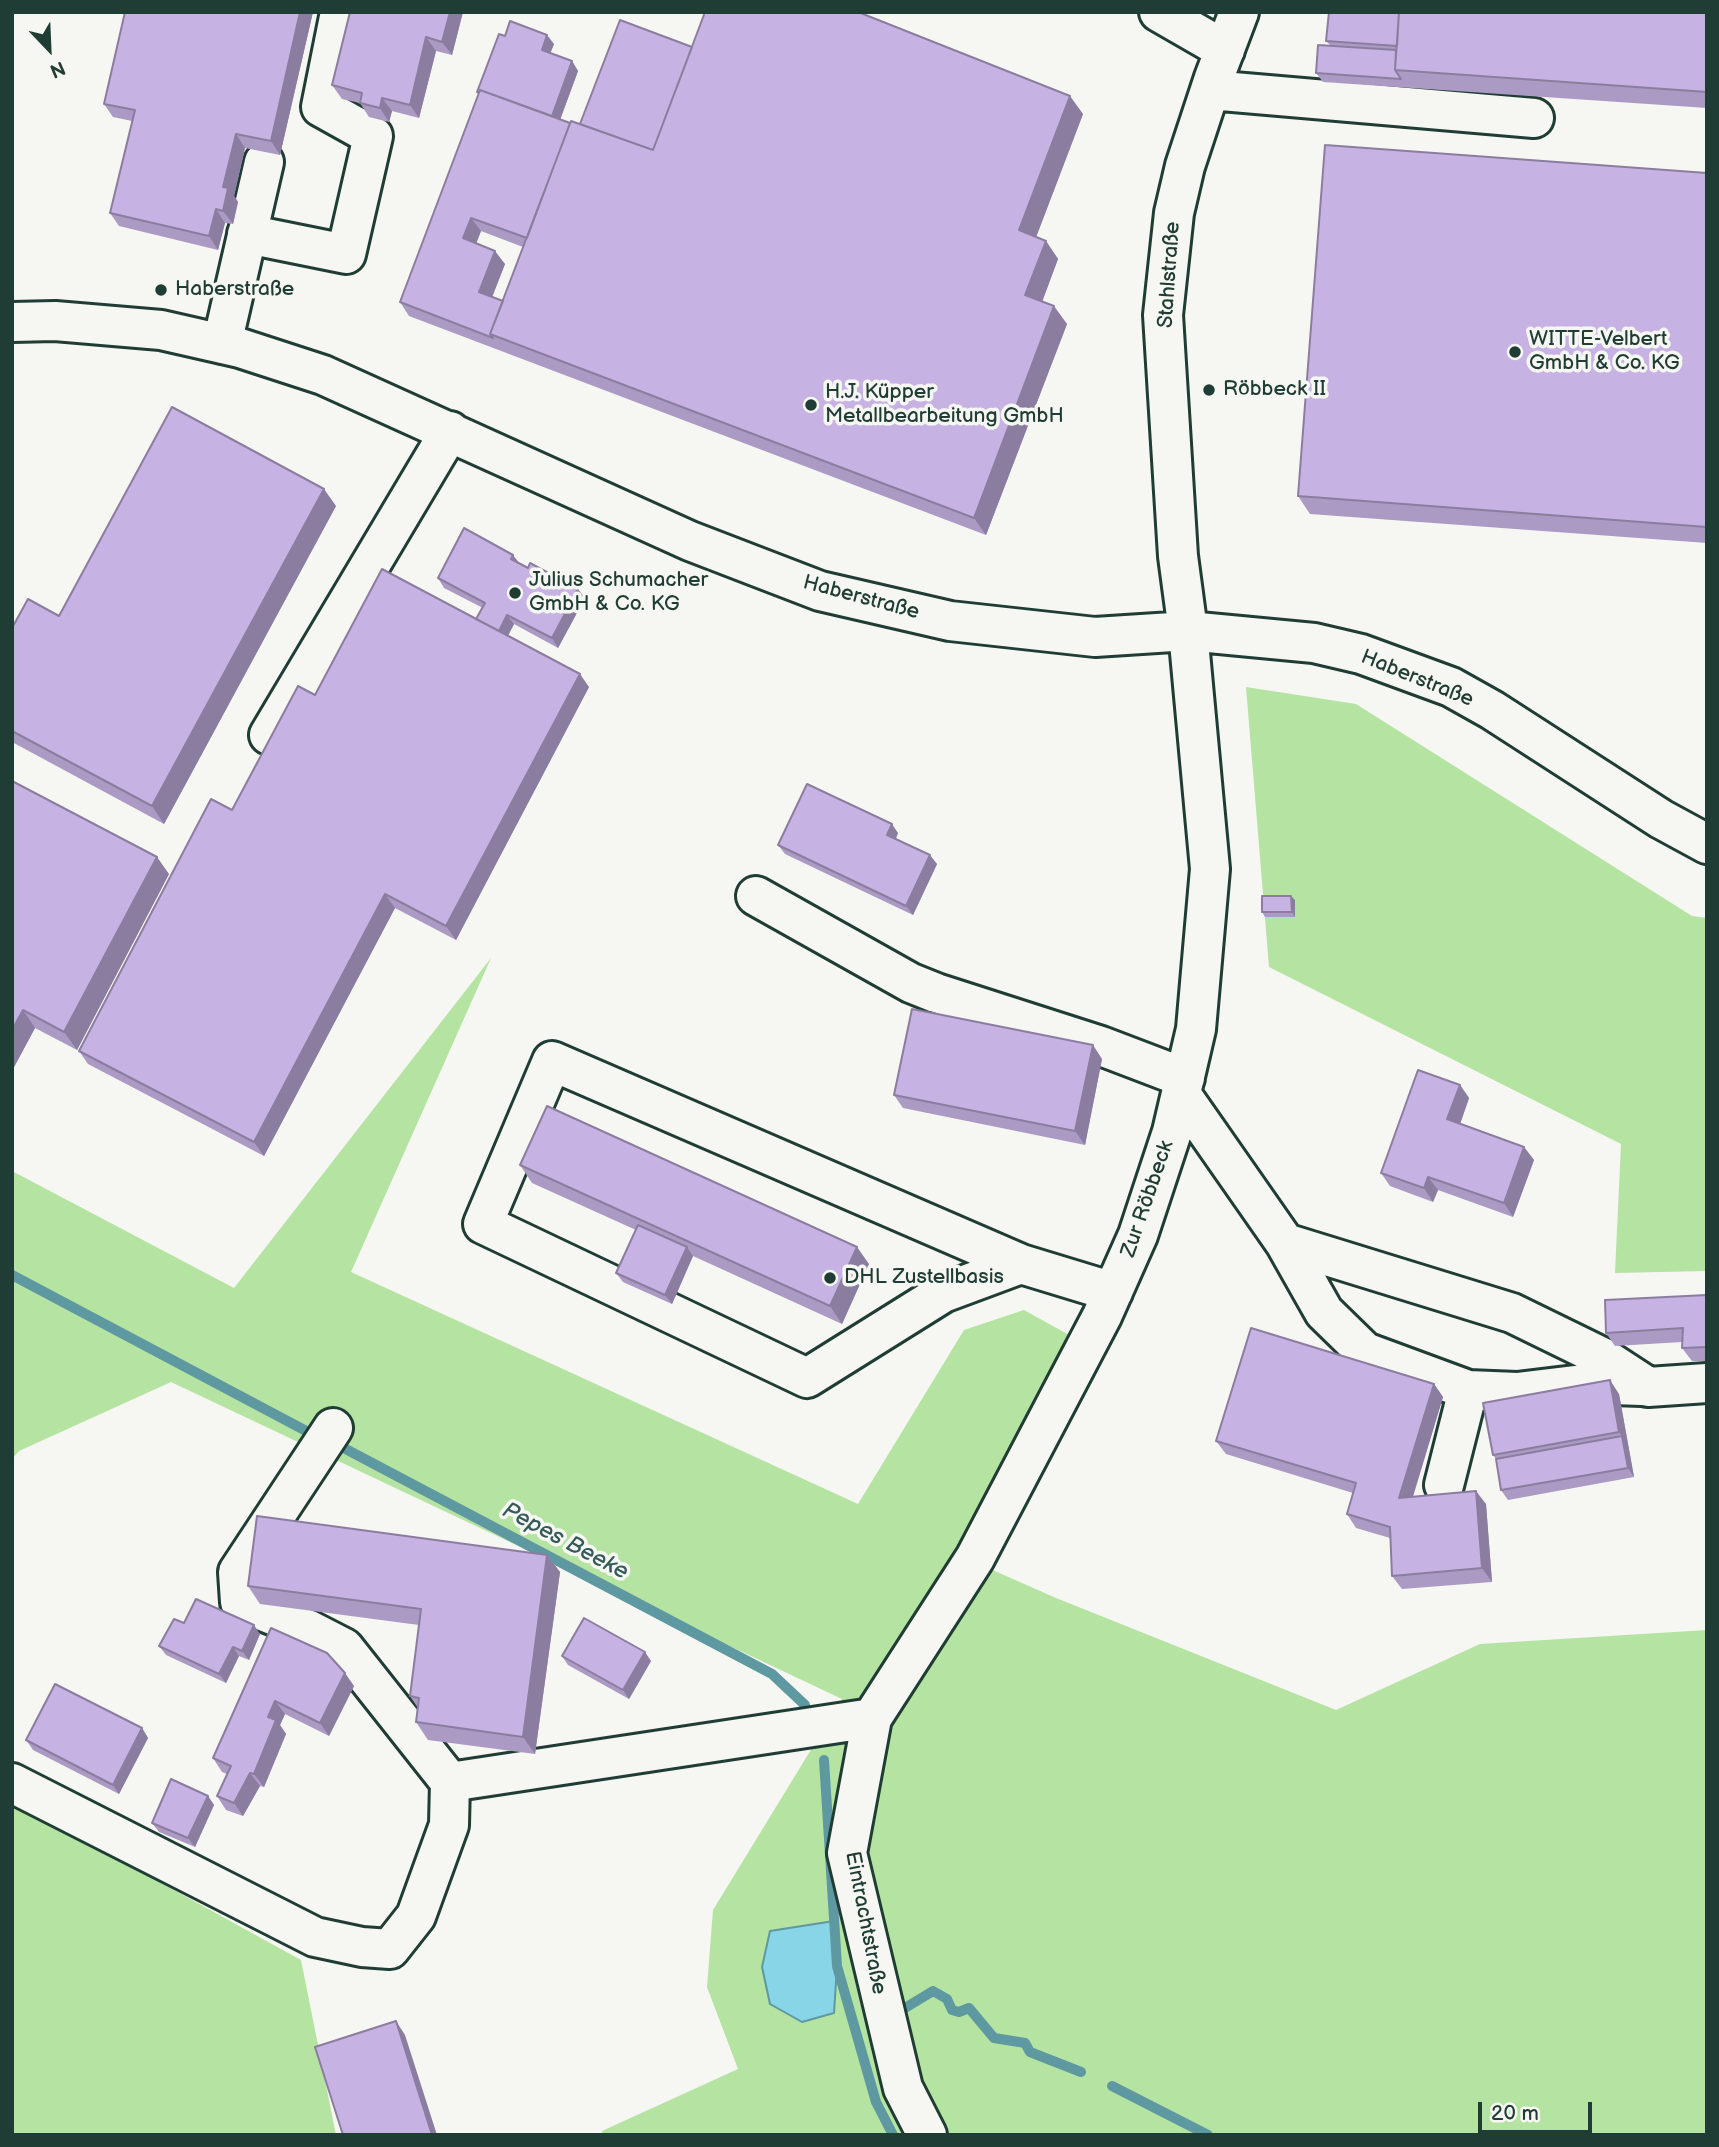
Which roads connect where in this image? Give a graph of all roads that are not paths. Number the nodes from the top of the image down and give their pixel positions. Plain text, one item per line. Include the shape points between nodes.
1 (340, 12) edge
2 (1159, 12) edge
3 (1239, 12) edge
4 (1225, 50) junction
5 (1210, 90) junction
6 (1534, 118) dead end
7 (264, 162) edge
8 (247, 234) junction
9 (12, 322) edge
10 (222, 344) junction
11 (450, 431) junction
12 (1188, 631) junction
13 (269, 735) edge
14 (1707, 844) edge
15 (756, 896) dead end
16 (1183, 1086) junction
17 (1285, 1243) junction
18 (1021, 1264) junction
19 (1114, 1292) junction
20 (1707, 1383) edge
21 (1648, 1387) junction
22 (1468, 1390) junction
23 (333, 1428) dead end
24 (1444, 1485) dead end
25 (875, 1713) junction
26 (450, 1782) junction
27 (12, 1783) edge
28 (927, 2135) edge

1 - 8 street via 321,107 373,136 346,254
2 - 4 street
3 - 4 street, Stahlstraße
4 - 5 street, Stahlstraße
5 - 6 street
5 - 12 street, Stahlstraße via 1174,213 1163,315 1178,556
7 - 8 street
8 - 10 street
9 - 10 street, Haberstraße via 115,325
10 - 11 street, Haberstraße via 323,375
11 - 12 street, Haberstraße via 690,541 820,591 950,621 1082,636
11 - 13 street
12 - 14 street, Haberstraße via 1314,643 1361,654 1451,687
12 - 16 street, Zur Röbbeck via 1210,869 1196,1028
15 - 16 street via 911,983 1101,1046
16 - 17 street
16 - 19 street, Zur Röbbeck via 1138,1235
17 - 21 street via 1512,1313 1602,1357
17 - 22 street via 1324,1312 1365,1352
18 - 18 street via 552,1061 483,1224 807,1378 943,1293
18 - 19 street
19 - 25 street, Zur Röbbeck via 975,1558
20 - 21 street
21 - 22 street via 1583,1384 1517,1392
22 - 24 street
23 - 26 street via 238,1572 240,1601 344,1648
25 - 26 street
25 - 28 street, Eintrachtstraße via 847,1853 903,2088
26 - 27 street via 449,1825 416,1916 390,1949 315,1937

